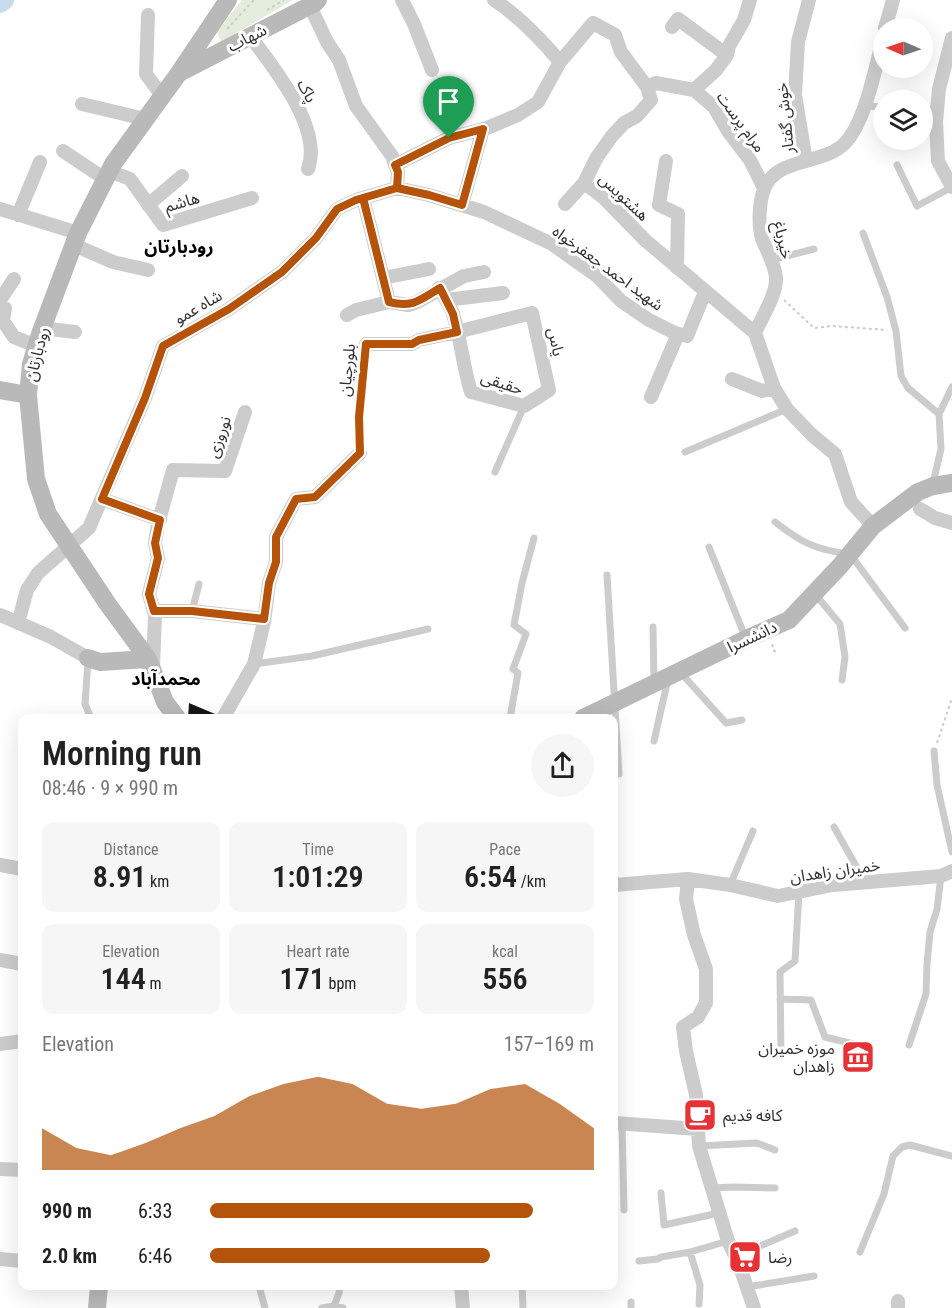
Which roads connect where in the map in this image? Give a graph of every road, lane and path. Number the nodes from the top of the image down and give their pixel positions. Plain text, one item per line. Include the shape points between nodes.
1 (228, 0) edge
2 (254, 0) edge
3 (284, 0) edge
4 (402, 0) edge
5 (494, 0) edge
6 (750, 0) edge
7 (809, 0) edge
8 (892, 0) edge
9 (317, 2) edge
10 (266, 11) dead end
11 (148, 15) dead end
12 (888, 18) edge
13 (672, 27) dead end
14 (208, 30) junction
15 (230, 34) dead end
16 (250, 36) junction
17 (952, 38) edge
18 (222, 51) junction
19 (727, 55) junction
20 (560, 62) junction
21 (432, 70) dead end
22 (179, 73) junction
23 (873, 74) edge
24 (647, 87) junction
25 (694, 90) junction
26 (162, 96) junction
27 (81, 104) dead end
28 (864, 106) junction
29 (873, 106) edge
30 (933, 110) edge
31 (937, 110) junction
32 (145, 119) junction
33 (483, 129) junction
34 (63, 151) dead end
35 (666, 161) dead end
36 (806, 161) junction
37 (40, 162) dead end
38 (395, 165) junction
39 (897, 165) dead end
40 (308, 169) dead end
41 (107, 175) junction
42 (182, 176) dead end
43 (584, 183) junction
44 (952, 187) edge
45 (397, 188) junction
46 (764, 188) junction
47 (252, 198) dead end
48 (363, 198) junction
49 (566, 204) dead end
50 (148, 205) junction
51 (462, 205) junction
52 (0, 209) edge
53 (18, 215) junction
54 (863, 233) dead end
55 (76, 239) junction
56 (814, 249) dead end
57 (771, 260) junction
58 (676, 268) junction
59 (429, 269) dead end
60 (148, 270) dead end
61 (484, 272) dead end
62 (383, 278) junction
63 (14, 279) dead end
64 (773, 290) junction
65 (705, 292) junction
66 (503, 293) dead end
67 (443, 294) junction
68 (0, 300) edge
69 (389, 302) junction
70 (0, 304) edge
71 (347, 315) dead end
72 (2, 323) edge
73 (42, 328) junction
74 (897, 331) junction
75 (75, 332) dead end
76 (457, 332) junction
77 (754, 333) junction
78 (678, 334) junction
79 (366, 344) joint
80 (36, 346) junction
81 (732, 379) dead end
82 (952, 387) edge
83 (774, 388) junction
84 (0, 390) edge
85 (27, 395) junction
86 (651, 397) dead end
87 (524, 406) junction
88 (787, 409) junction
89 (245, 412) dead end
90 (939, 414) junction
91 (685, 452) dead end
92 (360, 453) joint
93 (495, 472) dead end
94 (952, 483) edge
95 (933, 486) junction
96 (102, 499) junction
97 (920, 509) dead end
98 (160, 520) junction
99 (776, 522) dead end
100 (952, 523) edge
101 (873, 526) junction
102 (534, 538) dead end
103 (68, 545) junction
104 (710, 547) dead end
105 (850, 554) junction
106 (607, 575) dead end
107 (199, 584) dead end
108 (814, 593) junction
109 (154, 611) junction
110 (192, 611) junction
111 (0, 615) edge
112 (264, 619) junction
113 (18, 623) junction
114 (653, 627) dead end
115 (905, 628) dead end
116 (429, 629) dead end
117 (746, 639) junction
118 (88, 658) junction
119 (150, 664) junction
120 (254, 664) junction
121 (668, 678) junction
122 (842, 681) dead end
123 (952, 699) edge
124 (614, 705) junction
125 (89, 714) edge
126 (174, 714) edge
127 (225, 714) edge
128 (511, 714) edge
129 (593, 714) edge
130 (615, 714) edge
131 (742, 720) dead end
132 (654, 741) dead end
133 (934, 751) joint
134 (618, 760) edge
135 (619, 774) dead end
136 (834, 827) dead end
137 (753, 831) dead end
138 (952, 852) edge
139 (0, 865) edge
140 (18, 868) edge
141 (946, 873) edge
142 (688, 879) junction
143 (865, 882) junction
144 (618, 885) edge
145 (730, 885) junction
146 (799, 892) junction
147 (0, 960) edge
148 (18, 963) edge
149 (780, 999) junction
150 (18, 1042) edge
151 (0, 1044) edge
152 (909, 1045) dead end
153 (870, 1048) dead end
154 (781, 1055) dead end
155 (618, 1123) edge
156 (699, 1129) junction
157 (699, 1146) junction
158 (775, 1150) dead end
159 (952, 1156) edge
160 (0, 1169) edge
161 (18, 1170) edge
162 (711, 1188) junction
163 (776, 1188) dead end
164 (660, 1193) dead end
165 (624, 1210) dead end
166 (719, 1213) junction
167 (795, 1231) dead end
168 (728, 1240) junction
169 (690, 1252) junction
170 (860, 1252) dead end
171 (735, 1257) junction
172 (0, 1259) edge
173 (18, 1261) edge
174 (639, 1261) dead end
175 (814, 1276) dead end
176 (747, 1287) junction
177 (99, 1290) edge
178 (260, 1290) edge
179 (339, 1290) edge
180 (461, 1290) edge
181 (522, 1290) edge
182 (699, 1304) dead end
183 (334, 1306) junction
184 (97, 1308) edge
185 (265, 1308) edge
186 (322, 1308) edge
187 (343, 1308) edge
188 (463, 1308) edge
189 (523, 1308) edge
190 (754, 1308) edge

1 - 14 street, رودبارتان
2 - 15 path via 226,30
3 - 10 path
4 - 21 street
5 - 20 street via 538,36
6 - 19 street
7 - 36 street, خوش گفتار via 798,42 795,95
8 - 12 street
9 - 16 street, شهاب
9 - 38 street via 327,42 339,60 356,106
11 - 26 street via 146,74
13 - 19 street via 678,19
14 - 18 street via 212,47
14 - 22 street, رودبارتان
16 - 18 street, شهاب
16 - 40 street, پاک via 301,113 309,137
17 - 31 street
18 - 22 street, شهاب
19 - 25 street
20 - 24 street via 593,23 615,35 621,52
20 - 33 street via 538,102 518,116
22 - 26 street, رودبارتان
23 - 28 street
24 - 25 street, مرام پرست via 656,83
24 - 43 street, هشتویس via 651,100 612,136
25 - 46 street, مرام پرست via 714,108
26 - 32 street, رودبارتان
27 - 32 street
28 - 29 lane
28 - 36 street via 846,142 826,156
30 - 31 lane
31 - 44 street via 938,161
32 - 41 street, رودبارتان
33 - 38 street via 449,138
33 - 51 street
34 - 41 street, هاشم
35 - 58 street via 659,205 678,214
36 - 46 street via 778,171
37 - 53 street
38 - 45 street
39 - 44 lane via 917,206
41 - 50 street, هاشم via 130,179
41 - 55 street, رودبارتان
42 - 50 street
43 - 49 street
43 - 58 street, هشتویس
45 - 48 street, شاه عمو
45 - 51 street, شهید احمد جعفرخواه
46 - 57 street, خیرباغ via 761,237
47 - 50 street, هاشم via 163,225
48 - 62 street
48 - 96 street, شاه عمو via 337,209 316,238 282,272 229,309 163,346
51 - 78 street, شهید احمد جعفرخواه via 552,244 597,276 621,301
52 - 53 street
53 - 55 street
54 - 74 lane
55 - 60 street via 113,262
55 - 73 street, رودبارتان
56 - 57 lane
57 - 64 street, خیرباغ via 776,279
58 - 65 street, هشتویس
59 - 62 street
61 - 67 street via 464,276
62 - 69 street
63 - 68 street
64 - 74 path via 814,328
64 - 77 street, خیرباغ
65 - 77 street, هشتویس
65 - 78 street via 687,336
66 - 67 street
67 - 69 street via 408,305
67 - 76 street, حقیقی
69 - 71 street
70 - 72 street via 5,308
72 - 80 street via 14,337
73 - 75 street
73 - 80 street, رودبارتان
74 - 90 lane via 901,376 908,388
76 - 79 street via 412,344
76 - 87 street, حقیقی via 471,392
76 - 87 street, یاس via 532,313 549,390
77 - 83 street
78 - 86 street
79 - 92 path, بلورچیان
80 - 85 street, رودبارتان
81 - 83 street via 762,392
82 - 90 lane
83 - 88 street
84 - 85 street
85 - 103 street, رودبارتان via 36,480 48,514
87 - 93 lane, حقیقی
88 - 91 lane
88 - 101 street via 835,454 851,502
89 - 98 street, نوروزی via 225,471 173,470
90 - 95 lane via 941,449
92 - 112 street via 315,497 296,499 276,537 276,562
94 - 95 street, دانشسرا
95 - 101 street, دانشسرا via 918,492
96 - 98 street
96 - 103 street, شاه عمو via 89,528
97 - 100 street
98 - 109 street, نوروزی via 155,543 158,558 149,594
99 - 105 lane via 797,539 824,551
101 - 105 street, دانشسرا
102 - 128 lane via 514,625 526,634 513,669 518,673
103 - 113 street, شاه عمو via 38,573 27,590
103 - 119 street, رودبارتان
104 - 117 lane
105 - 108 street, دانشسرا
105 - 115 lane
106 - 124 lane
107 - 110 lane
108 - 117 street, دانشسرا via 789,620
108 - 122 lane via 840,624 845,657
109 - 110 street
109 - 119 street, نوروزی
110 - 112 street
111 - 113 street
112 - 120 street
113 - 118 street
114 - 121 lane
116 - 120 lane via 312,656
117 - 121 street, دانشسرا
118 - 119 street
118 - 125 lane via 85,704
119 - 126 street, رودبارتان
120 - 127 street
121 - 124 street, دانشسرا
121 - 131 lane via 726,723
121 - 132 lane
123 - 133 path
124 - 129 street, دانشسرا
124 - 130 lane
133 - 138 lane via 937,785
134 - 135 lane
136 - 143 lane
137 - 145 lane
139 - 140 street
141 - 143 street, خمیران زاهدان
141 - 152 lane via 930,932 927,994
142 - 144 street, خمیران زاهدان
142 - 145 street, خمیران زاهدان
142 - 156 street via 686,899 706,969 706,1003 698,1017 683,1027
143 - 146 street, خمیران زاهدان
145 - 146 street, خمیران زاهدان via 778,896
146 - 149 lane via 795,961 780,972
147 - 148 street
149 - 153 lane via 811,1000 825,1038
149 - 154 lane
150 - 151 street
155 - 156 street
155 - 165 lane
156 - 157 street
157 - 158 lane via 757,1143
157 - 162 street
159 - 170 lane via 910,1145 893,1156 884,1194
160 - 161 street
162 - 163 lane
162 - 166 street
164 - 166 lane via 664,1225
166 - 168 street
167 - 171 lane
168 - 169 lane
168 - 171 street
169 - 174 lane
169 - 182 lane via 700,1285
171 - 176 street
172 - 173 street
175 - 176 lane
176 - 190 street
177 - 184 street
178 - 185 lane
179 - 183 lane
180 - 188 street
181 - 189 lane
183 - 186 lane
183 - 187 lane

